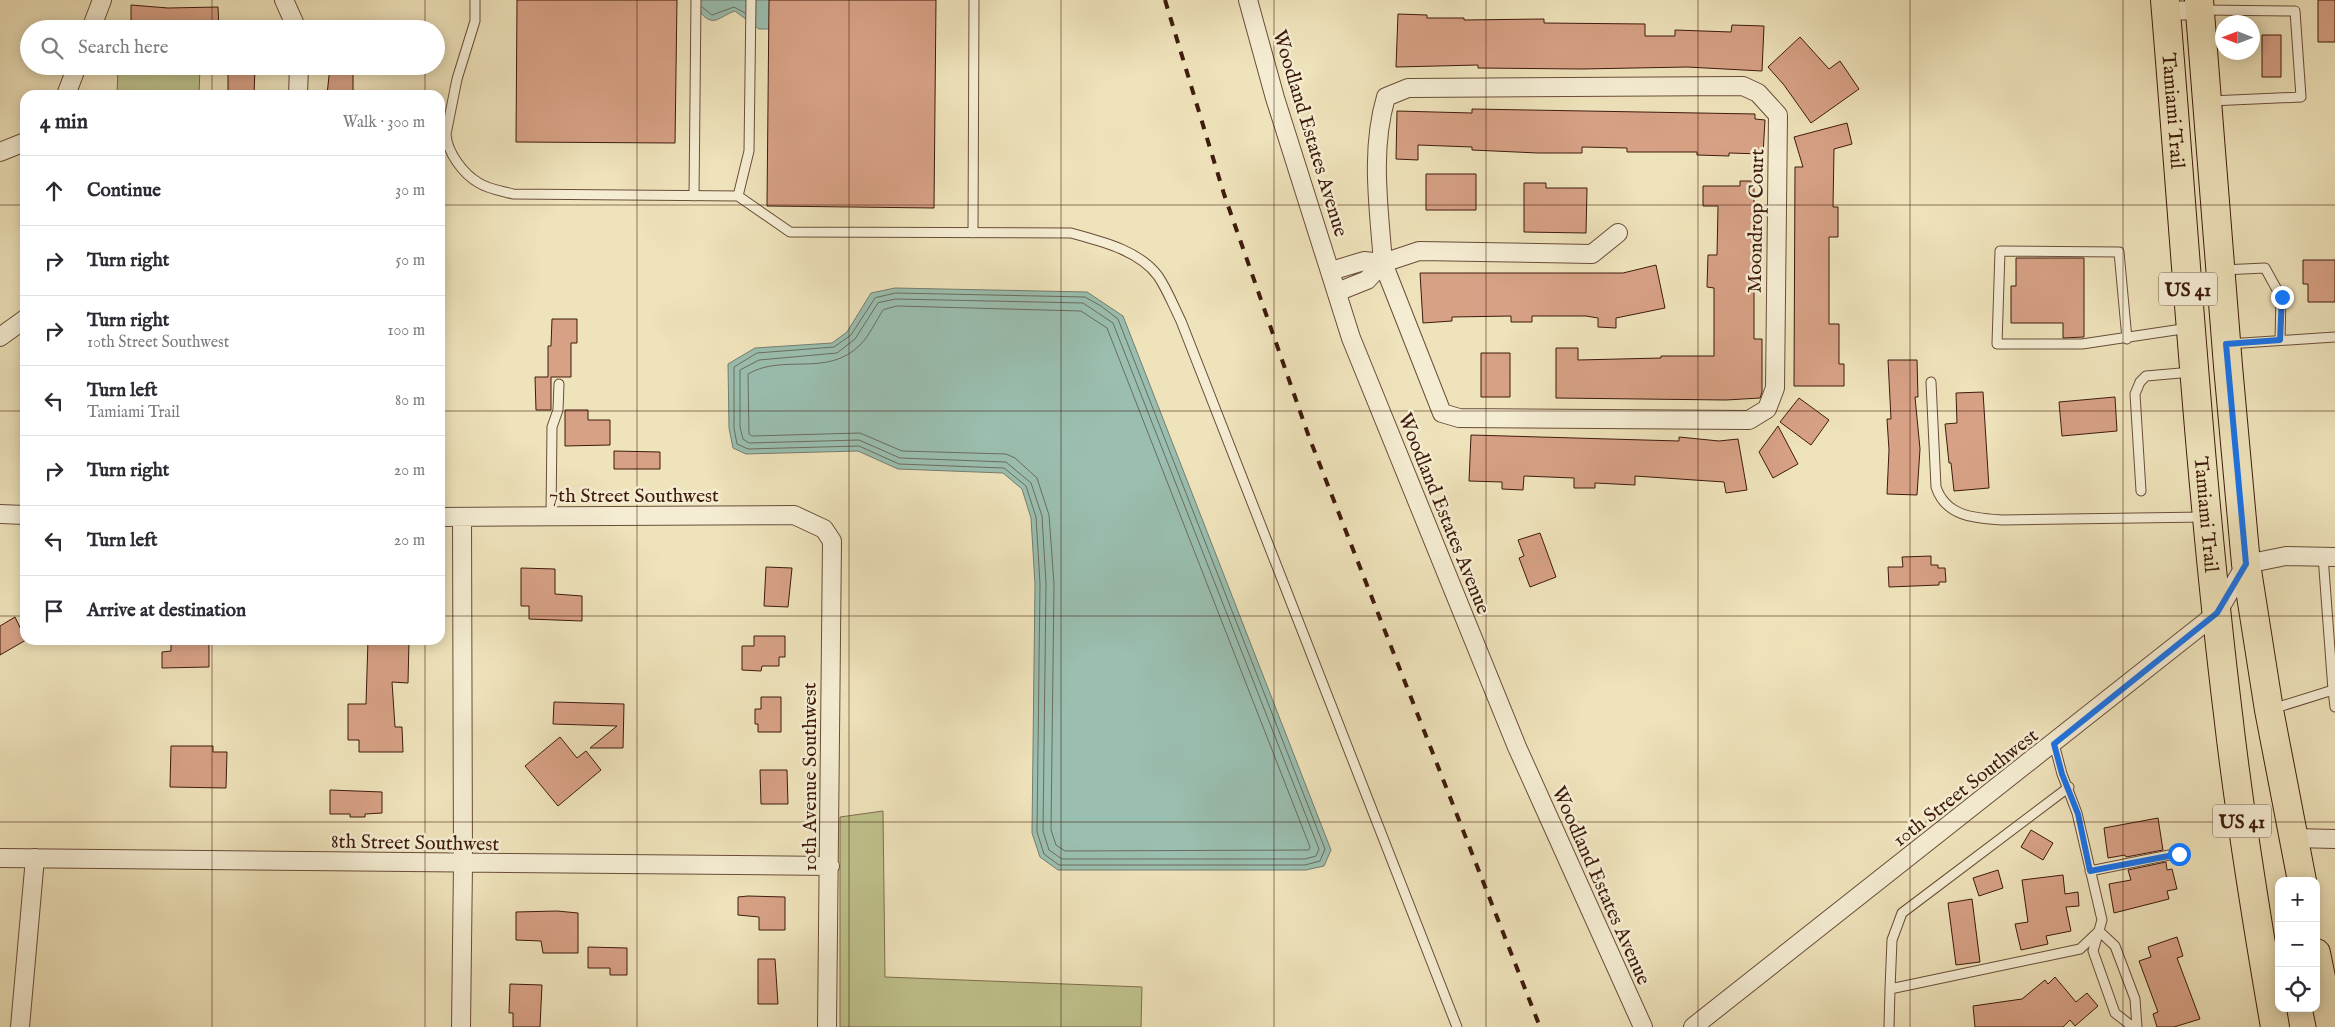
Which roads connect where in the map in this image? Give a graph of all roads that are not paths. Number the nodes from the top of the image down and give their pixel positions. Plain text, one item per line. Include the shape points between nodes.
1 (102, 0) edge
2 (284, 0) edge
3 (475, 0) edge
4 (696, 0) edge
5 (751, 0) edge
6 (974, 0) edge
7 (1248, 0) edge
8 (2200, 5) edge
9 (2165, 6) edge
10 (94, 20) edge
11 (293, 20) edge
12 (74, 75) edge
13 (299, 75) edge
14 (68, 90) edge
15 (298, 90) edge
16 (2208, 101) junction
17 (20, 144) edge
18 (0, 152) edge
19 (694, 196) junction
20 (738, 196) junction
21 (973, 233) junction
22 (1618, 233) dead end
23 (1383, 263) junction
24 (2221, 270) junction
25 (1331, 271) junction
26 (1337, 292) junction
27 (20, 323) edge
28 (2191, 328) junction
29 (0, 337) edge
30 (2335, 337) edge
31 (2127, 339) junction
32 (2280, 340) junction
33 (2226, 344) junction
34 (2195, 372) junction
35 (1931, 382) dead end
36 (559, 384) dead end
37 (2141, 491) dead end
38 (0, 514) edge
39 (20, 514) edge
40 (445, 517) edge
41 (462, 517) junction
42 (551, 517) junction
43 (2208, 517) junction
44 (824, 529) joint
45 (2329, 556) edge
46 (2246, 564) junction
47 (2217, 613) junction
48 (2333, 690) junction
49 (2335, 707) edge
50 (2269, 710) junction
51 (2054, 744) junction
52 (2069, 787) junction
53 (2293, 838) junction
54 (2335, 839) edge
55 (2179, 854) dead end
56 (0, 858) edge
57 (35, 858) junction
58 (464, 864) junction
59 (830, 866) junction
60 (2090, 871) junction
61 (2301, 877) edge
62 (2099, 930) junction
63 (2319, 967) edge
64 (1890, 989) junction
65 (20, 1027) edge
66 (461, 1027) edge
67 (827, 1027) edge
68 (1457, 1027) edge
69 (1643, 1027) edge
70 (1693, 1027) edge
71 (1889, 1027) edge
72 (2133, 1027) edge
73 (2137, 1027) edge
74 (2276, 1027) edge
75 (2331, 1027) edge

1 - 10 street
2 - 11 street
3 - 19 lane via 475,21 457,79 446,134 447,144 459,165 478,183 513,194
4 - 19 lane
5 - 20 lane via 750,152
6 - 21 lane
7 - 25 street, Woodland Estates Avenue via 1275,98
8 - 9 street
8 - 16 main road, Tamiami Trail / US 41
8 - 16 lane via 2295,11 2301,97
9 - 28 main road, Tamiami Trail / US 41
12 - 14 street
13 - 15 street
16 - 24 main road, Tamiami Trail / US 41
17 - 18 street
19 - 20 lane
20 - 21 lane via 790,232
21 - 68 lane via 1071,234 1112,245 1136,257 1158,275 1181,321
22 - 23 street via 1592,254 1419,251
23 - 23 street, Moondrop Court via 1376,179 1378,122 1386,97 1408,88 1743,86 1758,93 1778,115 1775,388 1767,409 1749,420 1459,418 1442,413
23 - 25 street via 1364,261
23 - 26 street via 1367,280
24 - 32 lane via 2265,268 2282,297
24 - 33 main road, Tamiami Trail / US 41
25 - 26 street, Woodland Estates Avenue
26 - 69 street, Woodland Estates Avenue via 1351,338 1517,747
27 - 29 street
28 - 31 lane
28 - 34 main road, Tamiami Trail / US 41
30 - 32 lane
31 - 31 lane via 2082,344 1997,344 2000,251 2119,252
32 - 33 lane
33 - 46 main road, Tamiami Trail / US 41
34 - 37 lane via 2146,376 2140,382 2135,394
34 - 43 main road, Tamiami Trail / US 41
35 - 43 lane via 1936,487 1939,496 1955,512 2002,520
36 - 42 lane via 558,410 552,427
38 - 39 street
40 - 41 street, 7th Street Southwest
41 - 42 street, 7th Street Southwest
41 - 58 street
42 - 44 street, 7th Street Southwest via 794,515
43 - 47 main road, Tamiami Trail / US 41
44 - 59 street, 10th Avenue Southwest via 832,541
45 - 46 street via 2286,556
45 - 48 lane
46 - 47 street, 10th Street Southwest
46 - 50 main road, Tamiami Trail / US 41
47 - 51 street, 10th Street Southwest
47 - 74 main road, Tamiami Trail / US 41 via 2240,809
48 - 49 lane
48 - 50 lane
50 - 53 main road, Tamiami Trail / US 41
51 - 52 lane
51 - 70 street, 10th Street Southwest
52 - 60 lane
52 - 64 lane via 1902,912 1892,940
53 - 54 street
53 - 61 main road, Tamiami Trail / US 41
55 - 60 lane
56 - 57 street, 8th Street Southwest
57 - 58 street, 8th Street Southwest
57 - 65 street
58 - 59 street, 8th Street Southwest
58 - 66 street
59 - 67 street, 10th Avenue Southwest
60 - 62 lane via 2102,920
62 - 64 lane via 2080,949
62 - 72 lane via 2093,951 2102,980 2115,1013
62 - 73 lane via 2115,946 2135,999
63 - 75 main road
64 - 71 lane

